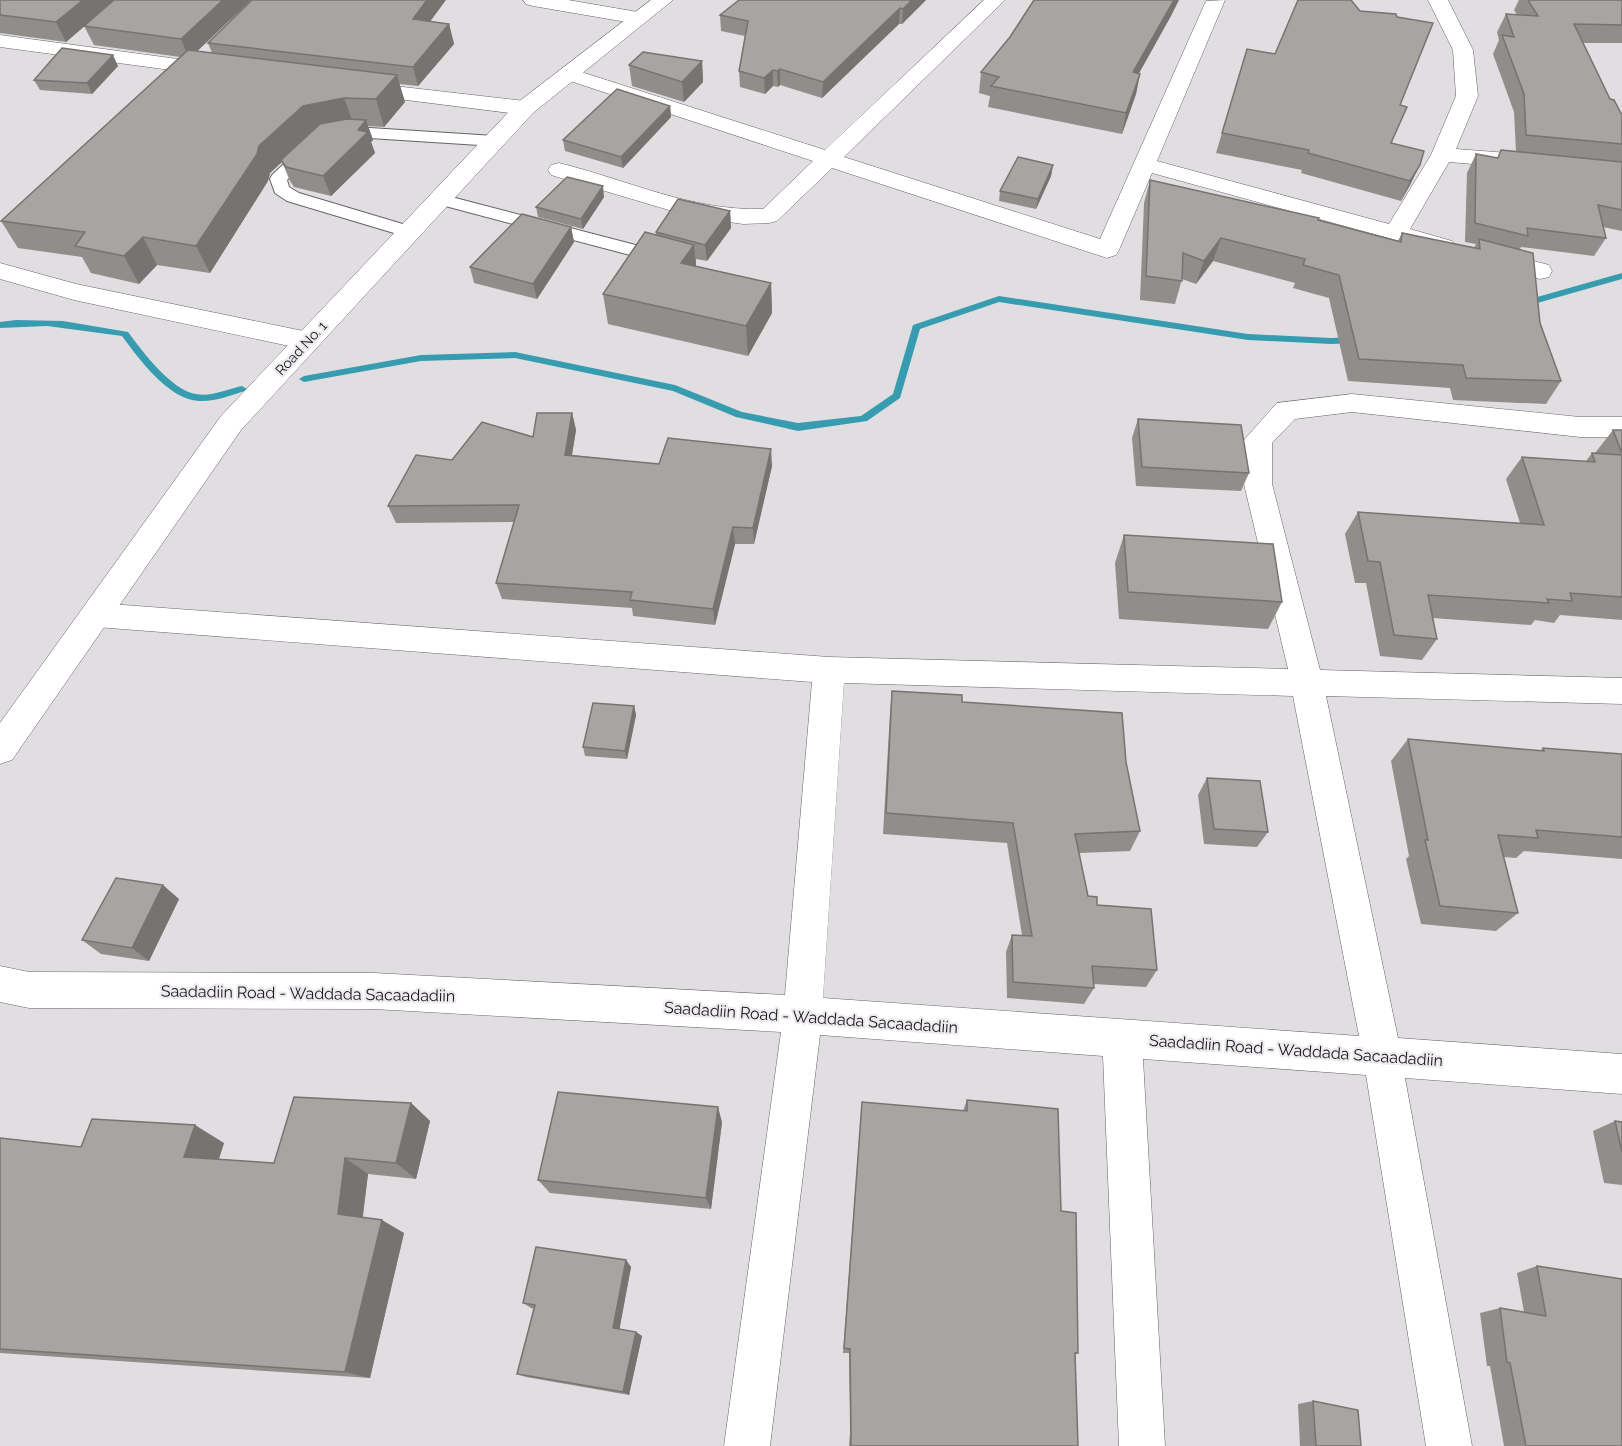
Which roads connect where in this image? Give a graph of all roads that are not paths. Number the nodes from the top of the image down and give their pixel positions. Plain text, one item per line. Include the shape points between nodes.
1 (533, 0) edge
2 (663, 0) edge
3 (995, 0) edge
4 (1438, 0) edge
5 (1216, 1) edge
6 (638, 18) junction
7 (90, 36) edge
8 (0, 41) edge
9 (73, 50) junction
10 (211, 53) edge
11 (195, 68) junction
12 (240, 74) edge
13 (568, 74) junction
14 (343, 86) edge
15 (525, 108) junction
16 (495, 141) junction
17 (1442, 155) junction
18 (828, 159) junction
19 (1540, 163) edge
20 (1144, 164) junction
21 (559, 170) dead end
22 (440, 199) junction
23 (410, 232) junction
24 (1395, 234) junction
25 (676, 262) edge
26 (0, 271) edge
27 (1540, 271) dead end
28 (308, 341) junction
29 (1622, 427) edge
30 (96, 615) junction
31 (829, 670) junction
32 (1307, 683) junction
33 (1622, 691) edge
34 (0, 750) edge
35 (0, 984) edge
36 (803, 1015) junction
37 (1122, 1038) junction
38 (1382, 1056) junction
39 (1622, 1074) edge
40 (747, 1446) edge
41 (1142, 1446) edge
42 (1449, 1446) edge

1 - 6 main road
2 - 6 main road, Road No. 1
3 - 18 main road
4 - 17 main road via 1464,50 1467,96
5 - 20 main road
6 - 13 main road, Road No. 1
7 - 9 main road
8 - 9 main road
9 - 11 main road
10 - 11 main road
11 - 12 main road
13 - 15 main road, Road No. 1
13 - 18 main road
14 - 15 main road
15 - 16 main road, Road No. 1
16 - 22 main road, Road No. 1
16 - 23 lane via 335,134 321,138 278,179 281,189 293,197
17 - 19 main road
17 - 24 main road
18 - 20 main road via 1107,250
18 - 21 main road via 769,216 742,218 703,213
20 - 24 main road
22 - 23 main road, Road No. 1
22 - 25 lane
23 - 28 main road, Road No. 1
24 - 27 main road
26 - 28 main road via 74,292
28 - 30 main road, Road No. 1 via 231,423
29 - 32 main road via 1580,427 1352,403 1287,410 1258,440 1258,484
30 - 31 main road
30 - 34 main road, Road No. 1
31 - 32 main road
31 - 36 main road
32 - 33 main road
32 - 38 main road
35 - 36 main road, Saadadiin Road - Waddada Sacaadadiin via 29,990 374,991
36 - 37 main road, Saadadiin Road - Waddada Sacaadadiin
36 - 40 main road
37 - 38 main road, Saadadiin Road - Waddada Sacaadadiin
37 - 41 main road
38 - 39 main road, Saadadiin Road - Waddada Sacaadadiin
38 - 42 main road

